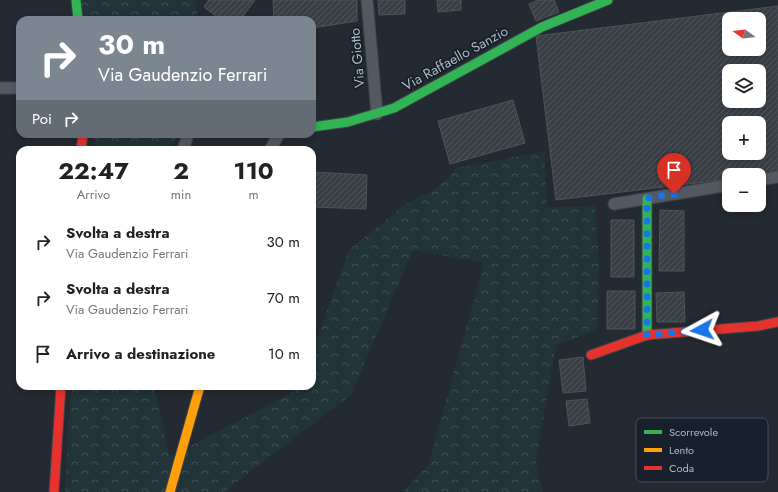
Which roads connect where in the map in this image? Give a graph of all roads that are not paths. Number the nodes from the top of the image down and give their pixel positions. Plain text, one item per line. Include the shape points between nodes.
1 (76, 0) edge
2 (367, 0) edge
3 (608, 0) edge
4 (78, 16) edge
5 (0, 88) edge
6 (16, 88) edge
7 (376, 114) junction
8 (316, 126) edge
9 (778, 177) edge
10 (766, 179) edge
11 (722, 186) edge
12 (647, 198) junction
13 (614, 204) dead end
14 (778, 322) edge
15 (647, 335) junction
16 (591, 355) dead end
17 (61, 390) edge
18 (199, 390) edge
19 (54, 492) edge
20 (170, 492) edge

1 - 4 street
2 - 7 street, Via Giotto
3 - 7 street, Via Raffaello Sanzio via 542,27 394,108
5 - 6 street
7 - 8 street, Via Raffaello Sanzio via 348,122
9 - 10 street
11 - 12 street
12 - 13 street
12 - 15 street
14 - 15 street via 758,326
15 - 16 street
17 - 19 street
18 - 20 street

